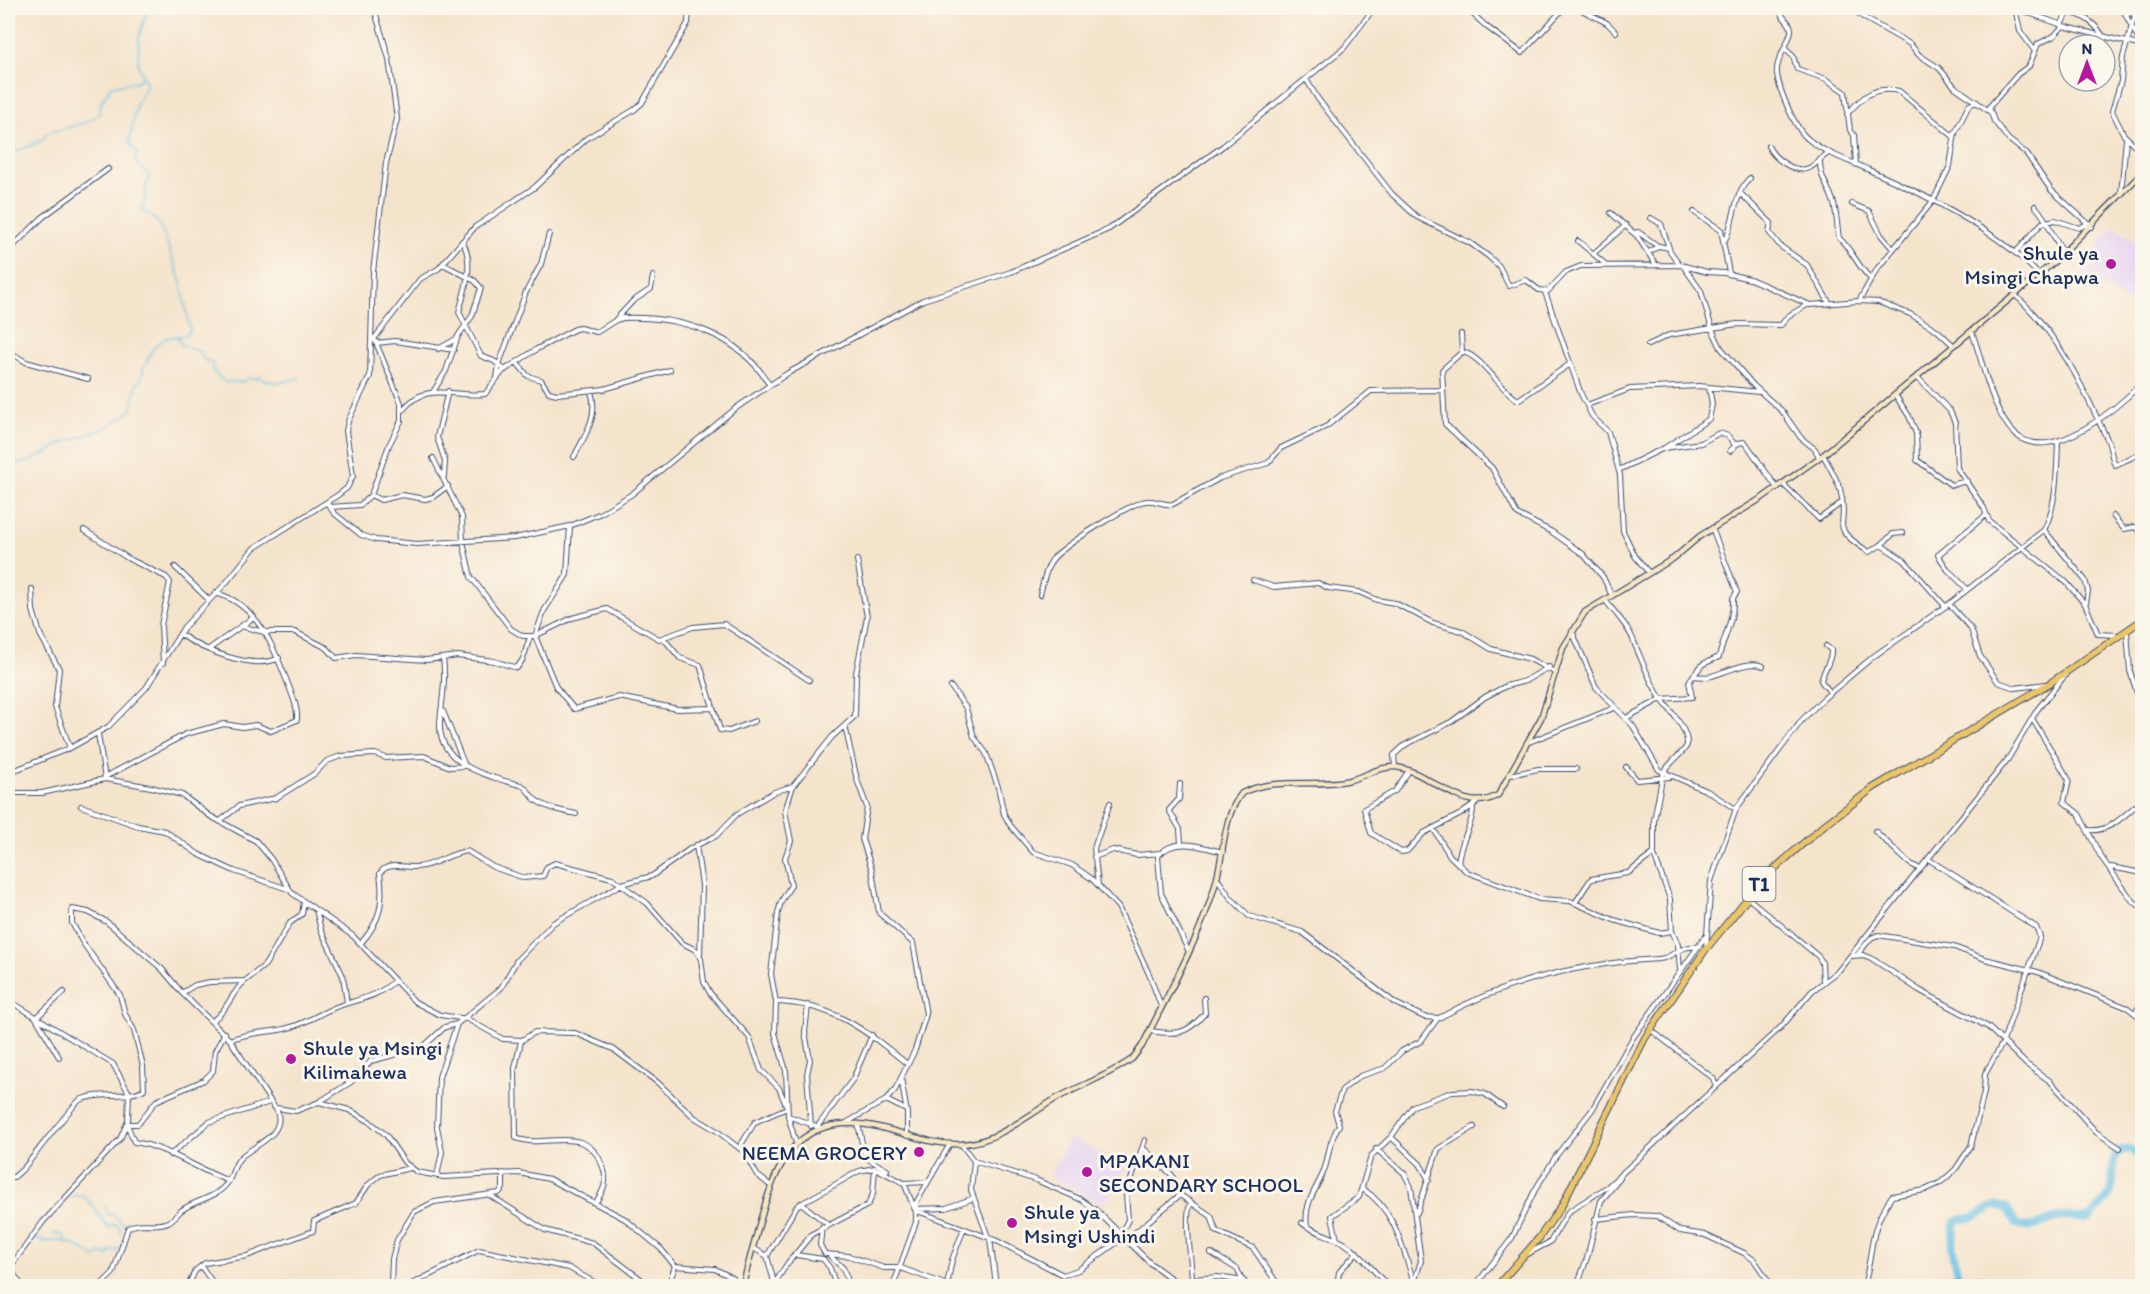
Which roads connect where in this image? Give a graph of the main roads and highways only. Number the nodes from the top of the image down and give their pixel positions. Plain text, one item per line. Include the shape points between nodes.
1 (2142, 620) edge
2 (1497, 1287) edge

1 - 2 highway, T1 via 2050,683 1873,789 1824,825 1764,878 1706,949 1651,1030 1576,1179 1547,1227

